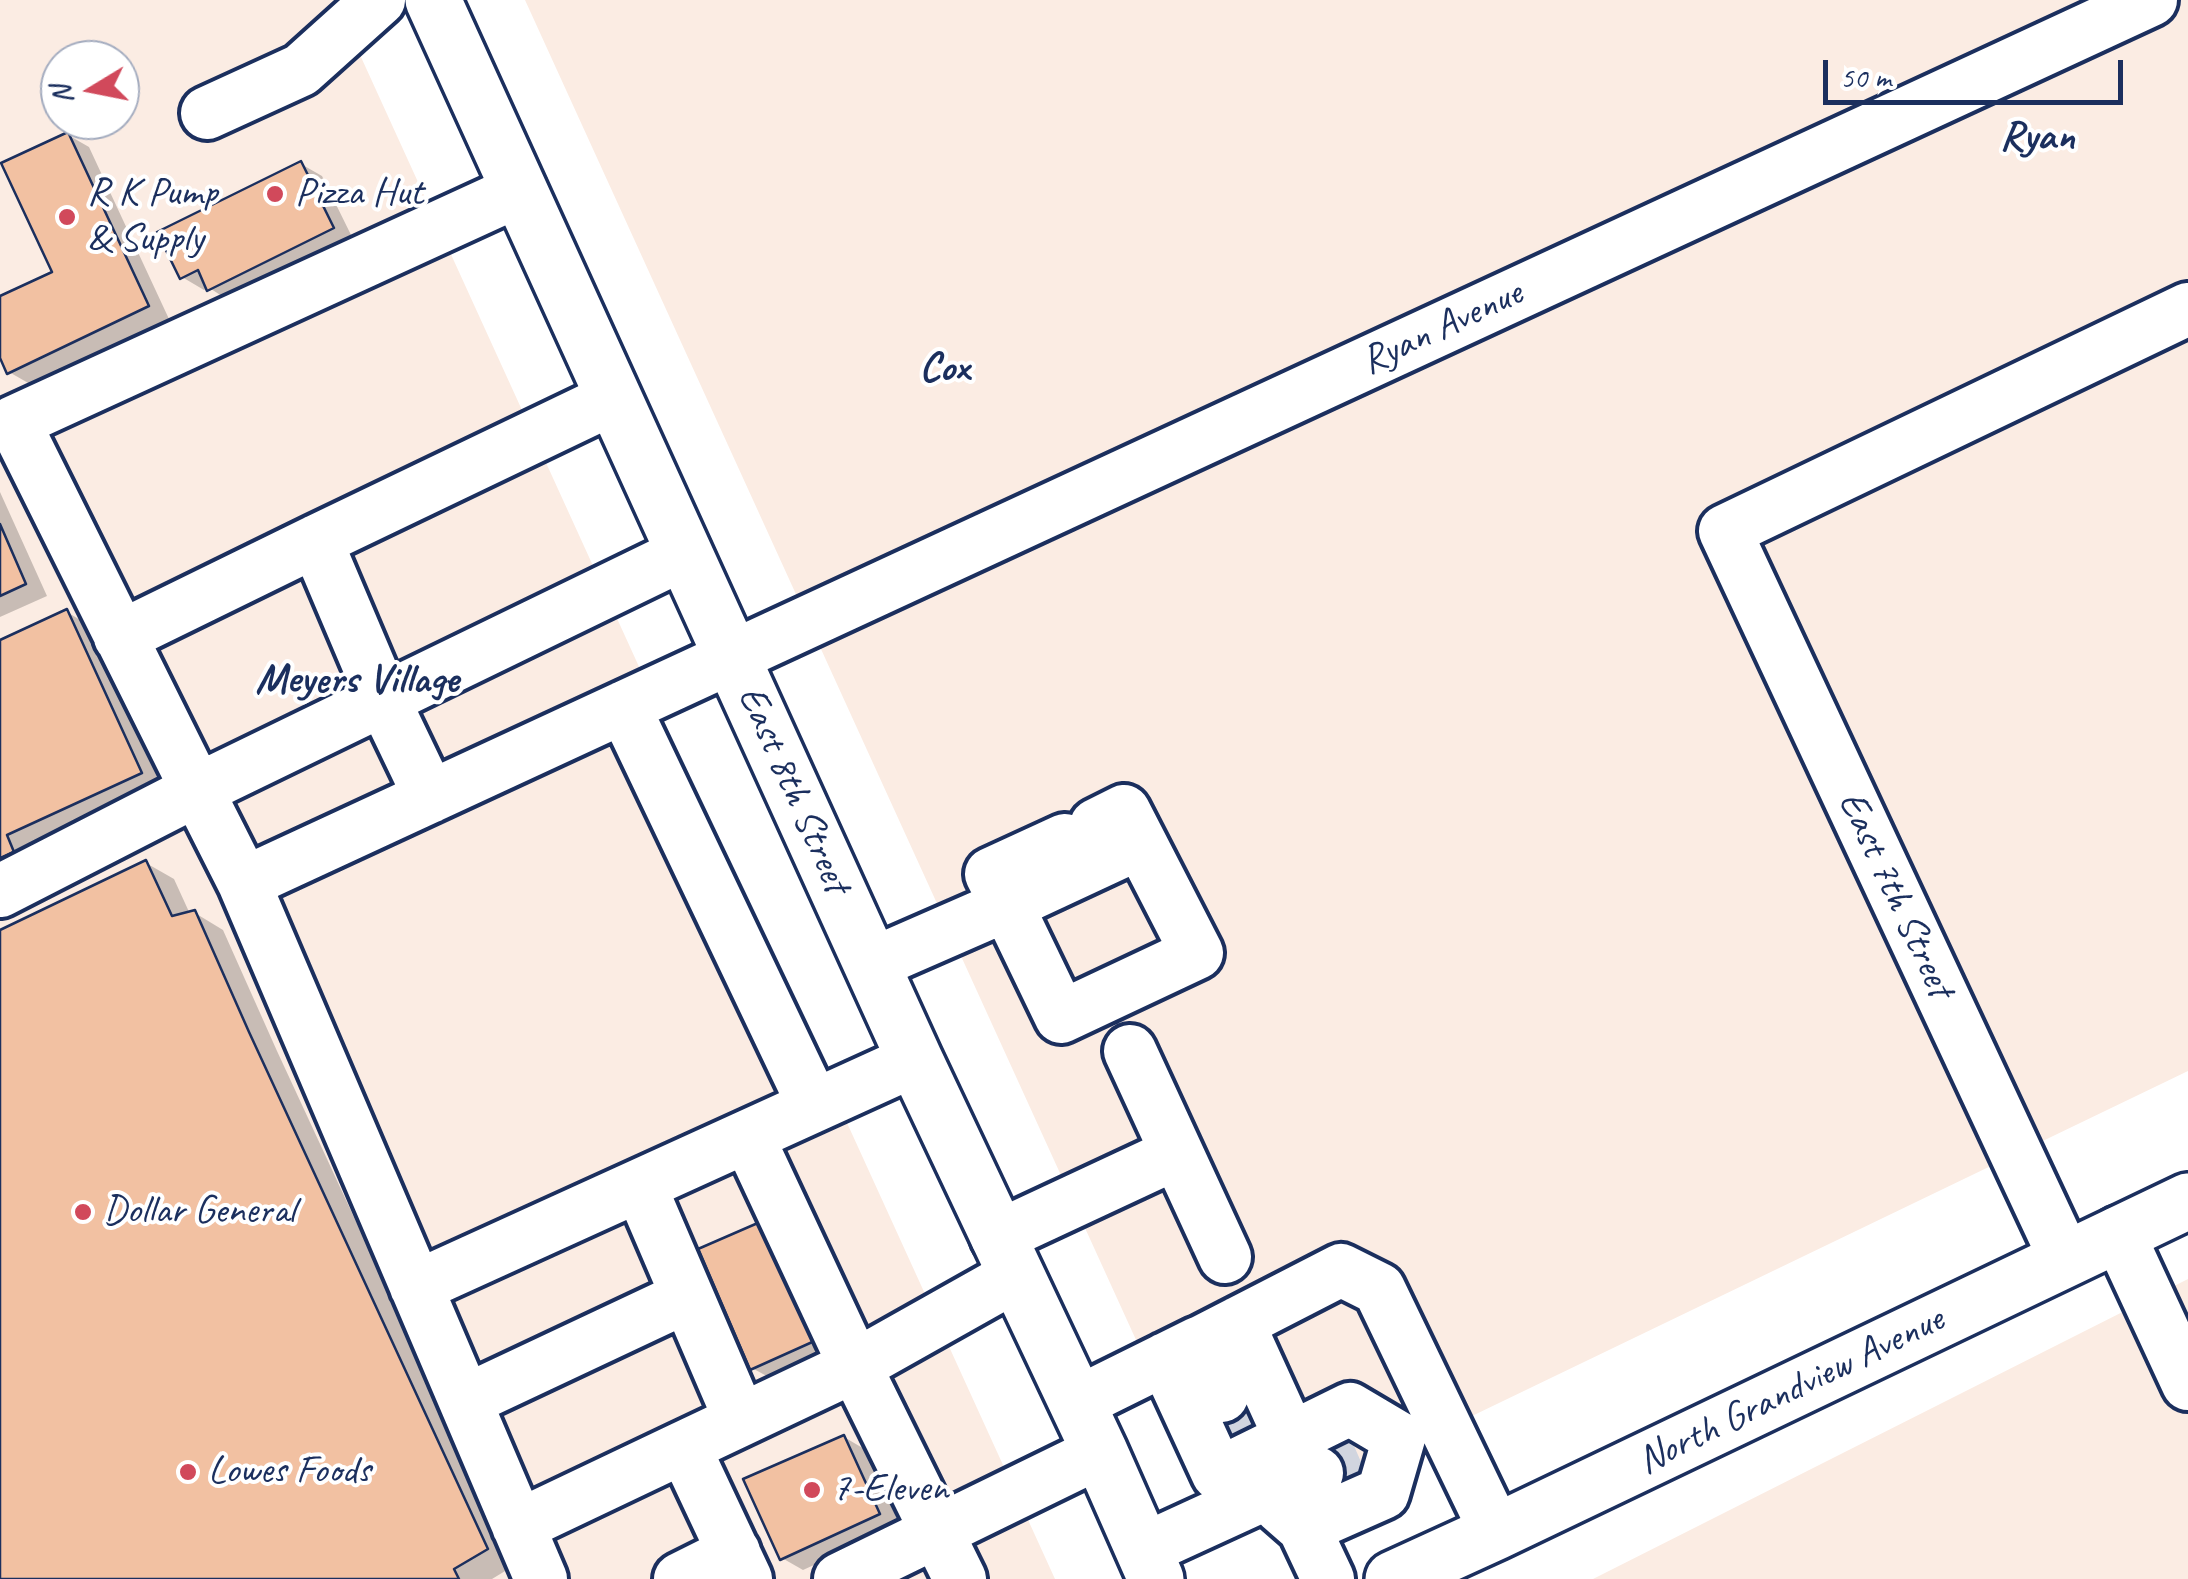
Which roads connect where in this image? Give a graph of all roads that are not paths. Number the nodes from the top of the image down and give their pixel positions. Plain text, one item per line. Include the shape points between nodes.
1 (379, 0) edge
2 (434, 0) edge
3 (2151, 0) edge
4 (207, 113) dead end
5 (520, 190) junction
6 (2188, 309) edge
7 (614, 398) junction
8 (316, 541) junction
9 (685, 553) junction
10 (120, 638) junction
11 (732, 656) junction
12 (383, 699) junction
13 (624, 707) junction
14 (197, 790) junction
15 (430, 797) junction
16 (1113, 842) junction
17 (244, 883) junction
18 (0, 891) edge
19 (1006, 905) junction
20 (872, 964) junction
21 (1130, 1051) dead end
22 (915, 1060) junction
23 (814, 1106) junction
24 (748, 1136) junction
25 (1177, 1152) junction
26 (640, 1186) junction
27 (2188, 1201) edge
28 (2118, 1233) junction
29 (1006, 1257) junction
30 (1225, 1257) dead end
31 (2065, 1258) junction
32 (416, 1287) junction
33 (686, 1297) junction
34 (1201, 1342) junction
35 (855, 1366) junction
36 (2188, 1384) edge
37 (465, 1401) junction
38 (1077, 1403) junction
39 (740, 1419) junction
40 (684, 1446) junction
41 (1100, 1452) junction
42 (1308, 1454) junction
43 (518, 1526) junction
44 (938, 1531) junction
45 (1496, 1532) junction
46 (1149, 1565) edge
47 (740, 1566) edge
48 (865, 1573) edge
49 (542, 1579) edge
50 (680, 1579) edge
51 (960, 1579) edge
52 (1328, 1579) edge
53 (1393, 1579) edge

1 - 4 street via 301,70
2 - 5 main road, East 8th Street
3 - 11 street, Ryan Avenue
5 - 7 main road, East 8th Street
5 - 10 street via 14,422
6 - 31 street, East 7th Street via 1726,532
7 - 8 street
7 - 9 main road, East 8th Street
8 - 10 street
8 - 12 street
9 - 11 main road, East 8th Street
9 - 12 street
10 - 14 street
11 - 13 street, Ryan Avenue
11 - 20 main road, East 8th Street
12 - 14 street
12 - 15 street
13 - 15 street, Ryan Avenue
13 - 23 street
14 - 17 street
14 - 18 street
15 - 17 street, Ryan Avenue
16 - 19 street
16 - 19 street via 991,874
16 - 19 street via 1197,953 1074,1011
17 - 32 street
19 - 20 street
20 - 22 main road, East 8th Street
21 - 25 street
22 - 23 street
22 - 29 main road, East 8th Street
23 - 24 street
24 - 26 street
24 - 35 street
25 - 29 street
25 - 30 street
26 - 32 street
26 - 33 street
27 - 28 main road, North Grandview Avenue
28 - 31 main road, North Grandview Avenue
28 - 36 street
29 - 35 street
29 - 38 main road, East 8th Street
31 - 45 main road, North Grandview Avenue
32 - 37 street
33 - 37 street
33 - 39 street
34 - 38 street
34 - 42 street
34 - 42 street
34 - 42 street via 1218,1474
34 - 42 street via 1341,1270 1379,1290
35 - 39 street
35 - 44 street
37 - 43 street
38 - 41 main road, East 8th Street
39 - 40 street
40 - 43 street
40 - 47 street
41 - 44 street
41 - 46 main road, East 8th Street
42 - 45 street
42 - 46 street
42 - 52 street
43 - 49 street
44 - 48 street
44 - 51 street
45 - 53 main road, North Grandview Avenue
47 - 50 street

